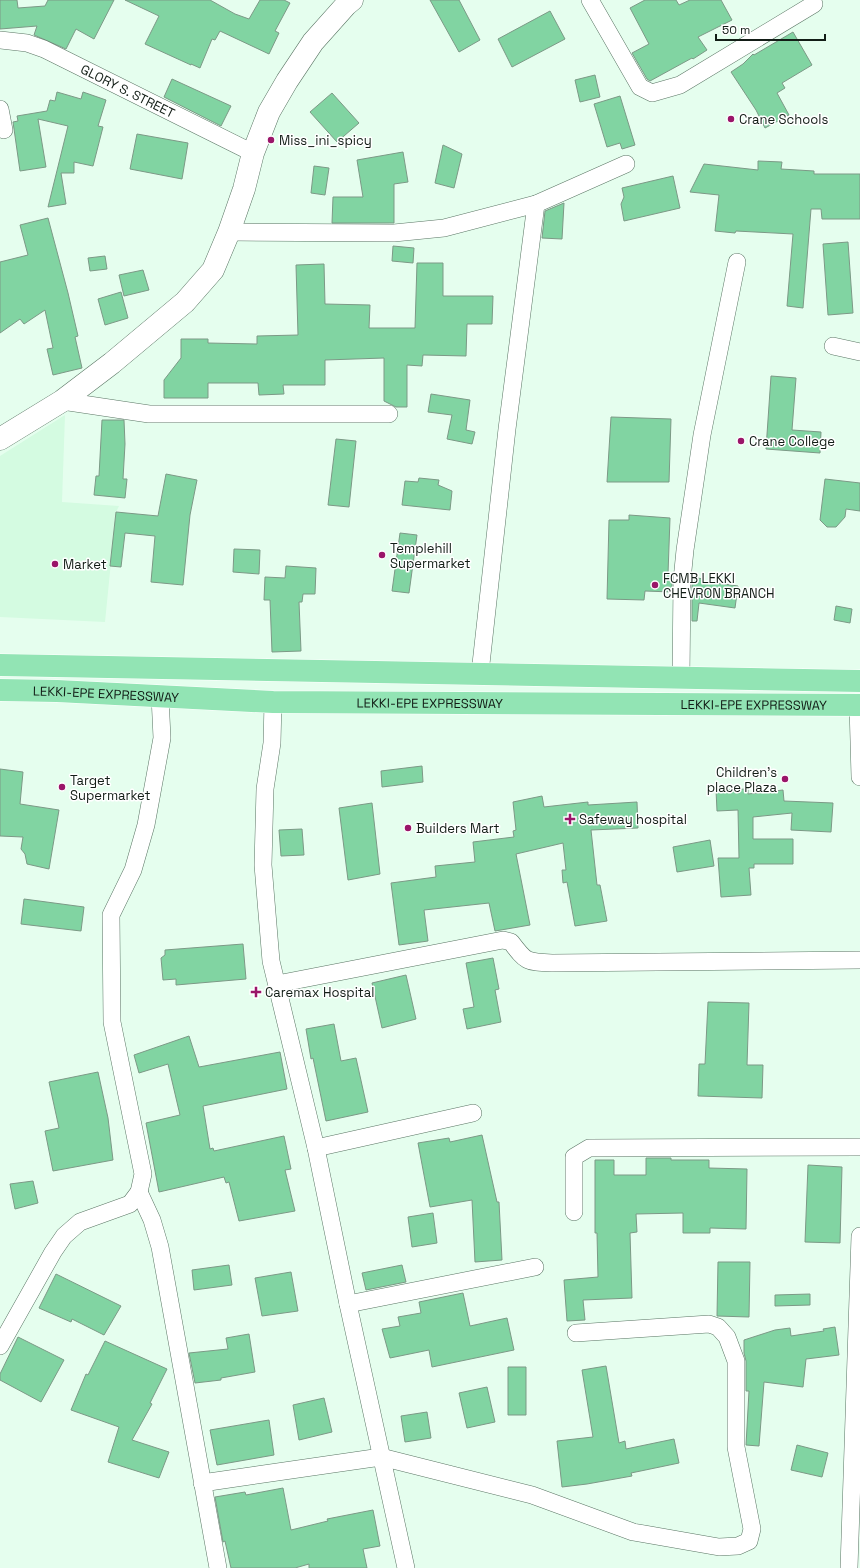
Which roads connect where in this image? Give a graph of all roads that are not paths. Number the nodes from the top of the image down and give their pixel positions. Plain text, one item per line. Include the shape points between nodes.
1 (590, 0) edge
2 (345, 2) edge
3 (814, 4) dead end
4 (0, 40) edge
5 (0, 109) edge
6 (4, 130) dead end
7 (253, 153) junction
8 (626, 164) dead end
9 (536, 204) junction
10 (229, 232) junction
11 (737, 262) dead end
12 (833, 346) dead end
13 (860, 352) edge
14 (62, 401) junction
15 (389, 414) dead end
16 (0, 439) edge
17 (0, 665) edge
18 (480, 674) junction
19 (681, 678) junction
20 (860, 681) edge
21 (0, 690) edge
22 (160, 696) junction
23 (273, 702) junction
24 (859, 705) edge
25 (860, 777) edge
26 (860, 960) edge
27 (277, 984) junction
28 (473, 1113) dead end
29 (860, 1147) edge
30 (316, 1148) junction
31 (139, 1192) junction
32 (574, 1212) dead end
33 (860, 1236) edge
34 (535, 1268) dead end
35 (348, 1304) junction
36 (576, 1333) dead end
37 (0, 1346) edge
38 (381, 1458) junction
39 (202, 1483) junction
40 (855, 1516) edge
41 (218, 1568) edge
42 (406, 1568) edge
43 (849, 1568) edge

1 - 3 street via 640,87 652,93 680,85
2 - 7 street via 313,42 287,81 269,112
4 - 7 street, GLORY S. STREET via 44,48
5 - 6 street
7 - 10 street
8 - 9 street
9 - 10 street via 444,228 394,233
9 - 18 street via 507,428
10 - 14 street via 213,270 185,302
11 - 19 street via 702,435 685,550 682,580
12 - 13 street
14 - 15 street via 149,414
14 - 16 street
17 - 18 highway, LEKKI-EPE EXPRESSWAY
18 - 19 highway, LEKKI-EPE EXPRESSWAY
19 - 20 highway, LEKKI-EPE EXPRESSWAY
21 - 22 highway, LEKKI-EPE EXPRESSWAY
22 - 23 highway, LEKKI-EPE EXPRESSWAY
22 - 31 street via 162,738 146,825 133,870 111,915 112,1022 143,1174
23 - 24 highway, LEKKI-EPE EXPRESSWAY
23 - 27 street via 272,742 265,788 264,865 272,961
24 - 25 street
26 - 27 street via 532,962 524,959 511,942 503,940
27 - 30 street
28 - 30 street
29 - 32 street via 590,1148 574,1157
30 - 35 street
31 - 37 street via 130,1204 80,1222 64,1236 52,1252
31 - 39 street via 152,1220 160,1247
33 - 40 street
34 - 35 street
35 - 38 street
36 - 38 street via 709,1324 718,1327 727,1337 736,1362 736,1447 752,1529 749,1541 738,1546 719,1547 633,1532 532,1495
38 - 39 street
38 - 42 street
39 - 41 street
40 - 43 street

